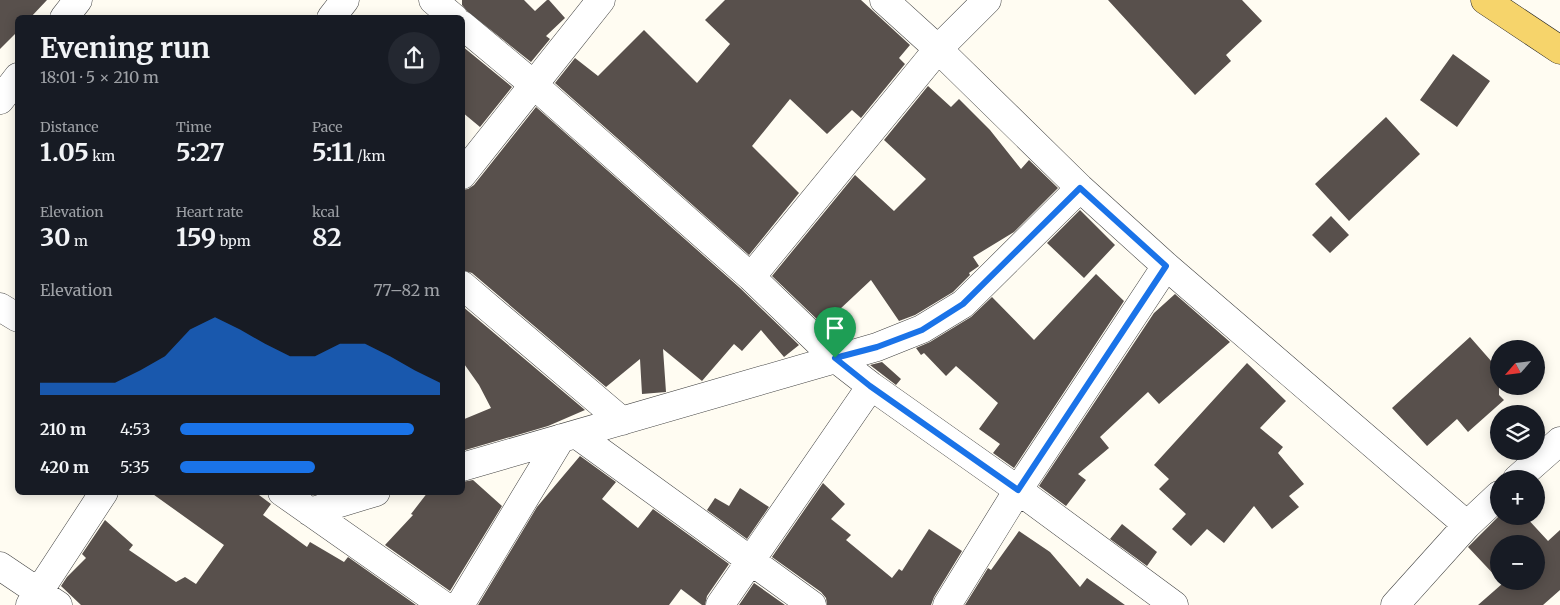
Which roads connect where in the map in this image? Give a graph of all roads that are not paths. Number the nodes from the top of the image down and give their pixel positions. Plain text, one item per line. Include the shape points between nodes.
1 (78, 0) edge
2 (345, 0) edge
3 (433, 0) edge
4 (601, 0) edge
5 (884, 0) edge
6 (987, 0) edge
7 (1485, 0) edge
8 (66, 15) edge
9 (333, 15) edge
10 (450, 15) edge
11 (465, 28) edge
12 (938, 50) junction
13 (1560, 50) edge
14 (15, 81) edge
15 (534, 85) junction
16 (0, 100) edge
17 (465, 171) edge
18 (1080, 188) junction
19 (1166, 266) junction
20 (750, 277) junction
21 (465, 288) edge
22 (0, 307) edge
23 (15, 316) edge
24 (835, 358) junction
25 (870, 386) junction
26 (622, 420) junction
27 (569, 436) junction
28 (1560, 441) edge
29 (465, 466) edge
30 (1527, 470) edge
31 (1018, 490) junction
32 (102, 495) edge
33 (286, 495) edge
34 (366, 495) edge
35 (1490, 503) edge
36 (310, 512) junction
37 (1467, 525) junction
38 (750, 561) junction
39 (0, 566) edge
40 (42, 601) edge
41 (443, 605) edge
42 (460, 605) edge
43 (720, 605) edge
44 (812, 605) edge
45 (947, 605) edge
46 (1174, 605) edge
47 (1395, 605) edge

1 - 8 street
2 - 9 street
3 - 10 street
4 - 15 street
5 - 12 street
6 - 12 street
7 - 13 main road
11 - 15 street
12 - 18 street
12 - 20 street
14 - 16 street
15 - 17 street
15 - 20 street
18 - 19 street
18 - 24 street via 963,304 922,330
19 - 31 street
19 - 37 street
20 - 24 street
21 - 26 street
22 - 23 street
24 - 25 street
24 - 26 street
25 - 31 street
25 - 38 street
26 - 27 street
27 - 29 street
27 - 38 street
27 - 42 street
28 - 30 street
31 - 45 street
31 - 46 street
32 - 40 street
33 - 36 street
34 - 36 street
35 - 37 street
36 - 41 street
37 - 47 street
38 - 43 street
38 - 44 street
39 - 40 street

